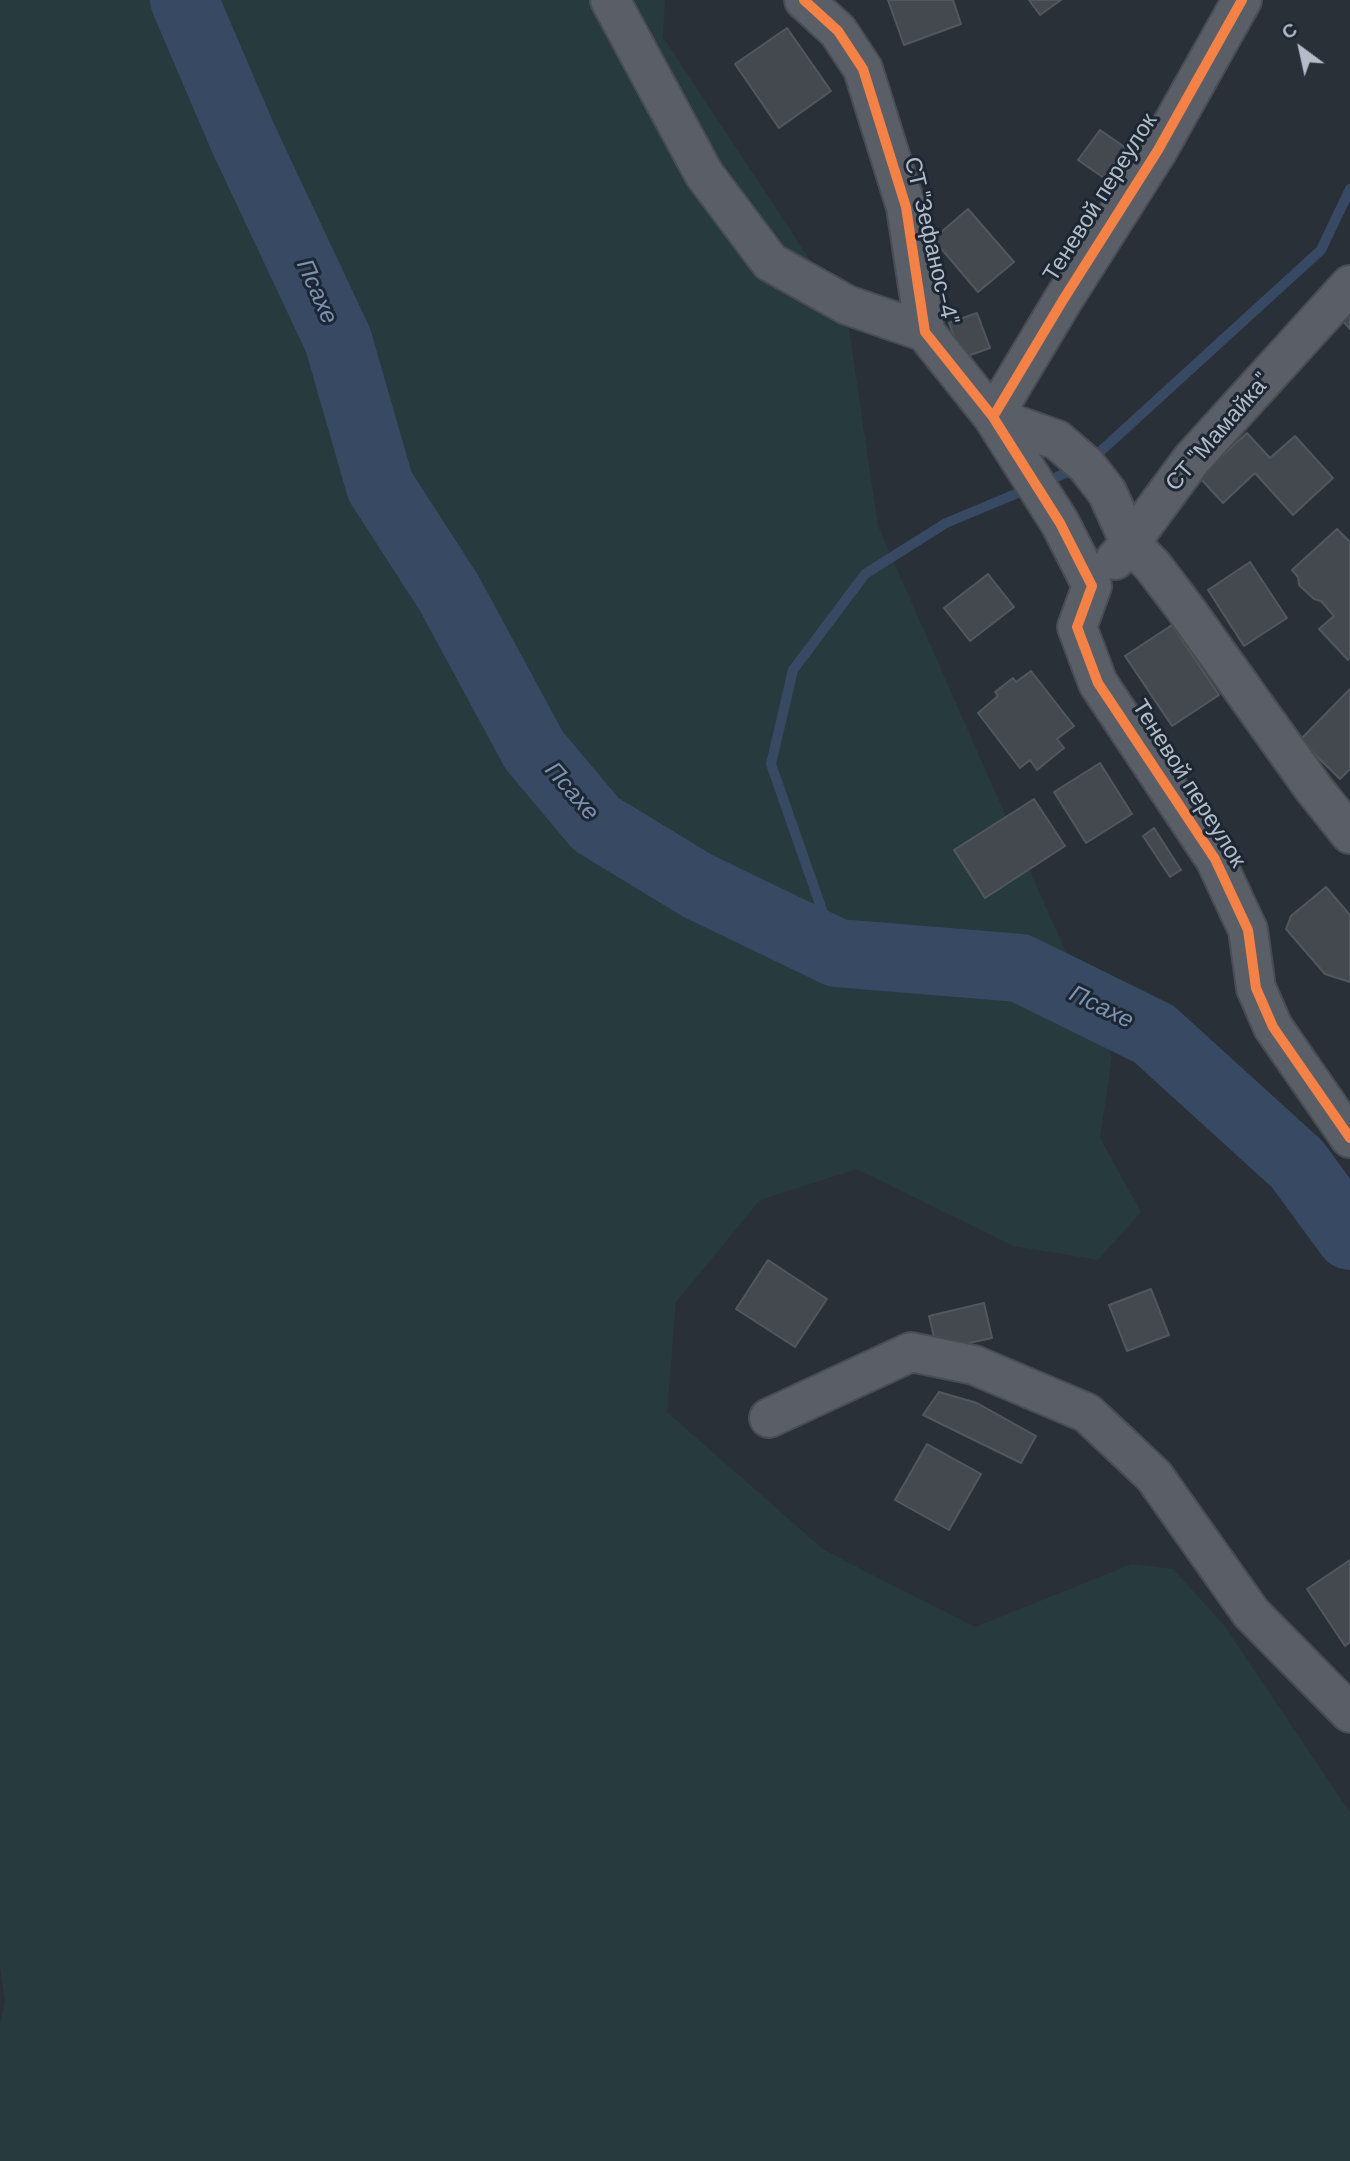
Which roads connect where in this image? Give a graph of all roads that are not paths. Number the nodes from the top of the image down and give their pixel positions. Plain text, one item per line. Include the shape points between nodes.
1 (610, 0) edge
2 (804, 0) edge
3 (1242, 0) edge
4 (1350, 285) edge
5 (925, 332) junction
6 (1003, 432) junction
7 (1130, 543) junction
8 (1092, 586) junction
9 (1350, 834) edge
10 (1350, 1138) edge
11 (769, 1418) dead end
12 (1350, 1713) edge

1 - 5 street via 704,174 770,262 847,304
2 - 5 street, СТ "Зефанос-4" via 838,31 863,69 906,207
3 - 6 street, Теневой переулок via 1158,150 1063,300
4 - 7 street, СТ "Мамайка" via 1192,459
5 - 6 street, СТ "Зефанос-4"
6 - 7 street via 1057,440 1086,465 1107,492
6 - 8 street, СТ "Зефанос-4" via 1060,523
7 - 8 street, СТ "Мамайка"
7 - 9 street via 1184,607
8 - 10 street, Теневой переулок via 1077,627 1098,683 1215,859 1248,930 1256,988 1273,1027
11 - 12 street via 911,1352 974,1365 1087,1413 1154,1476 1251,1613

